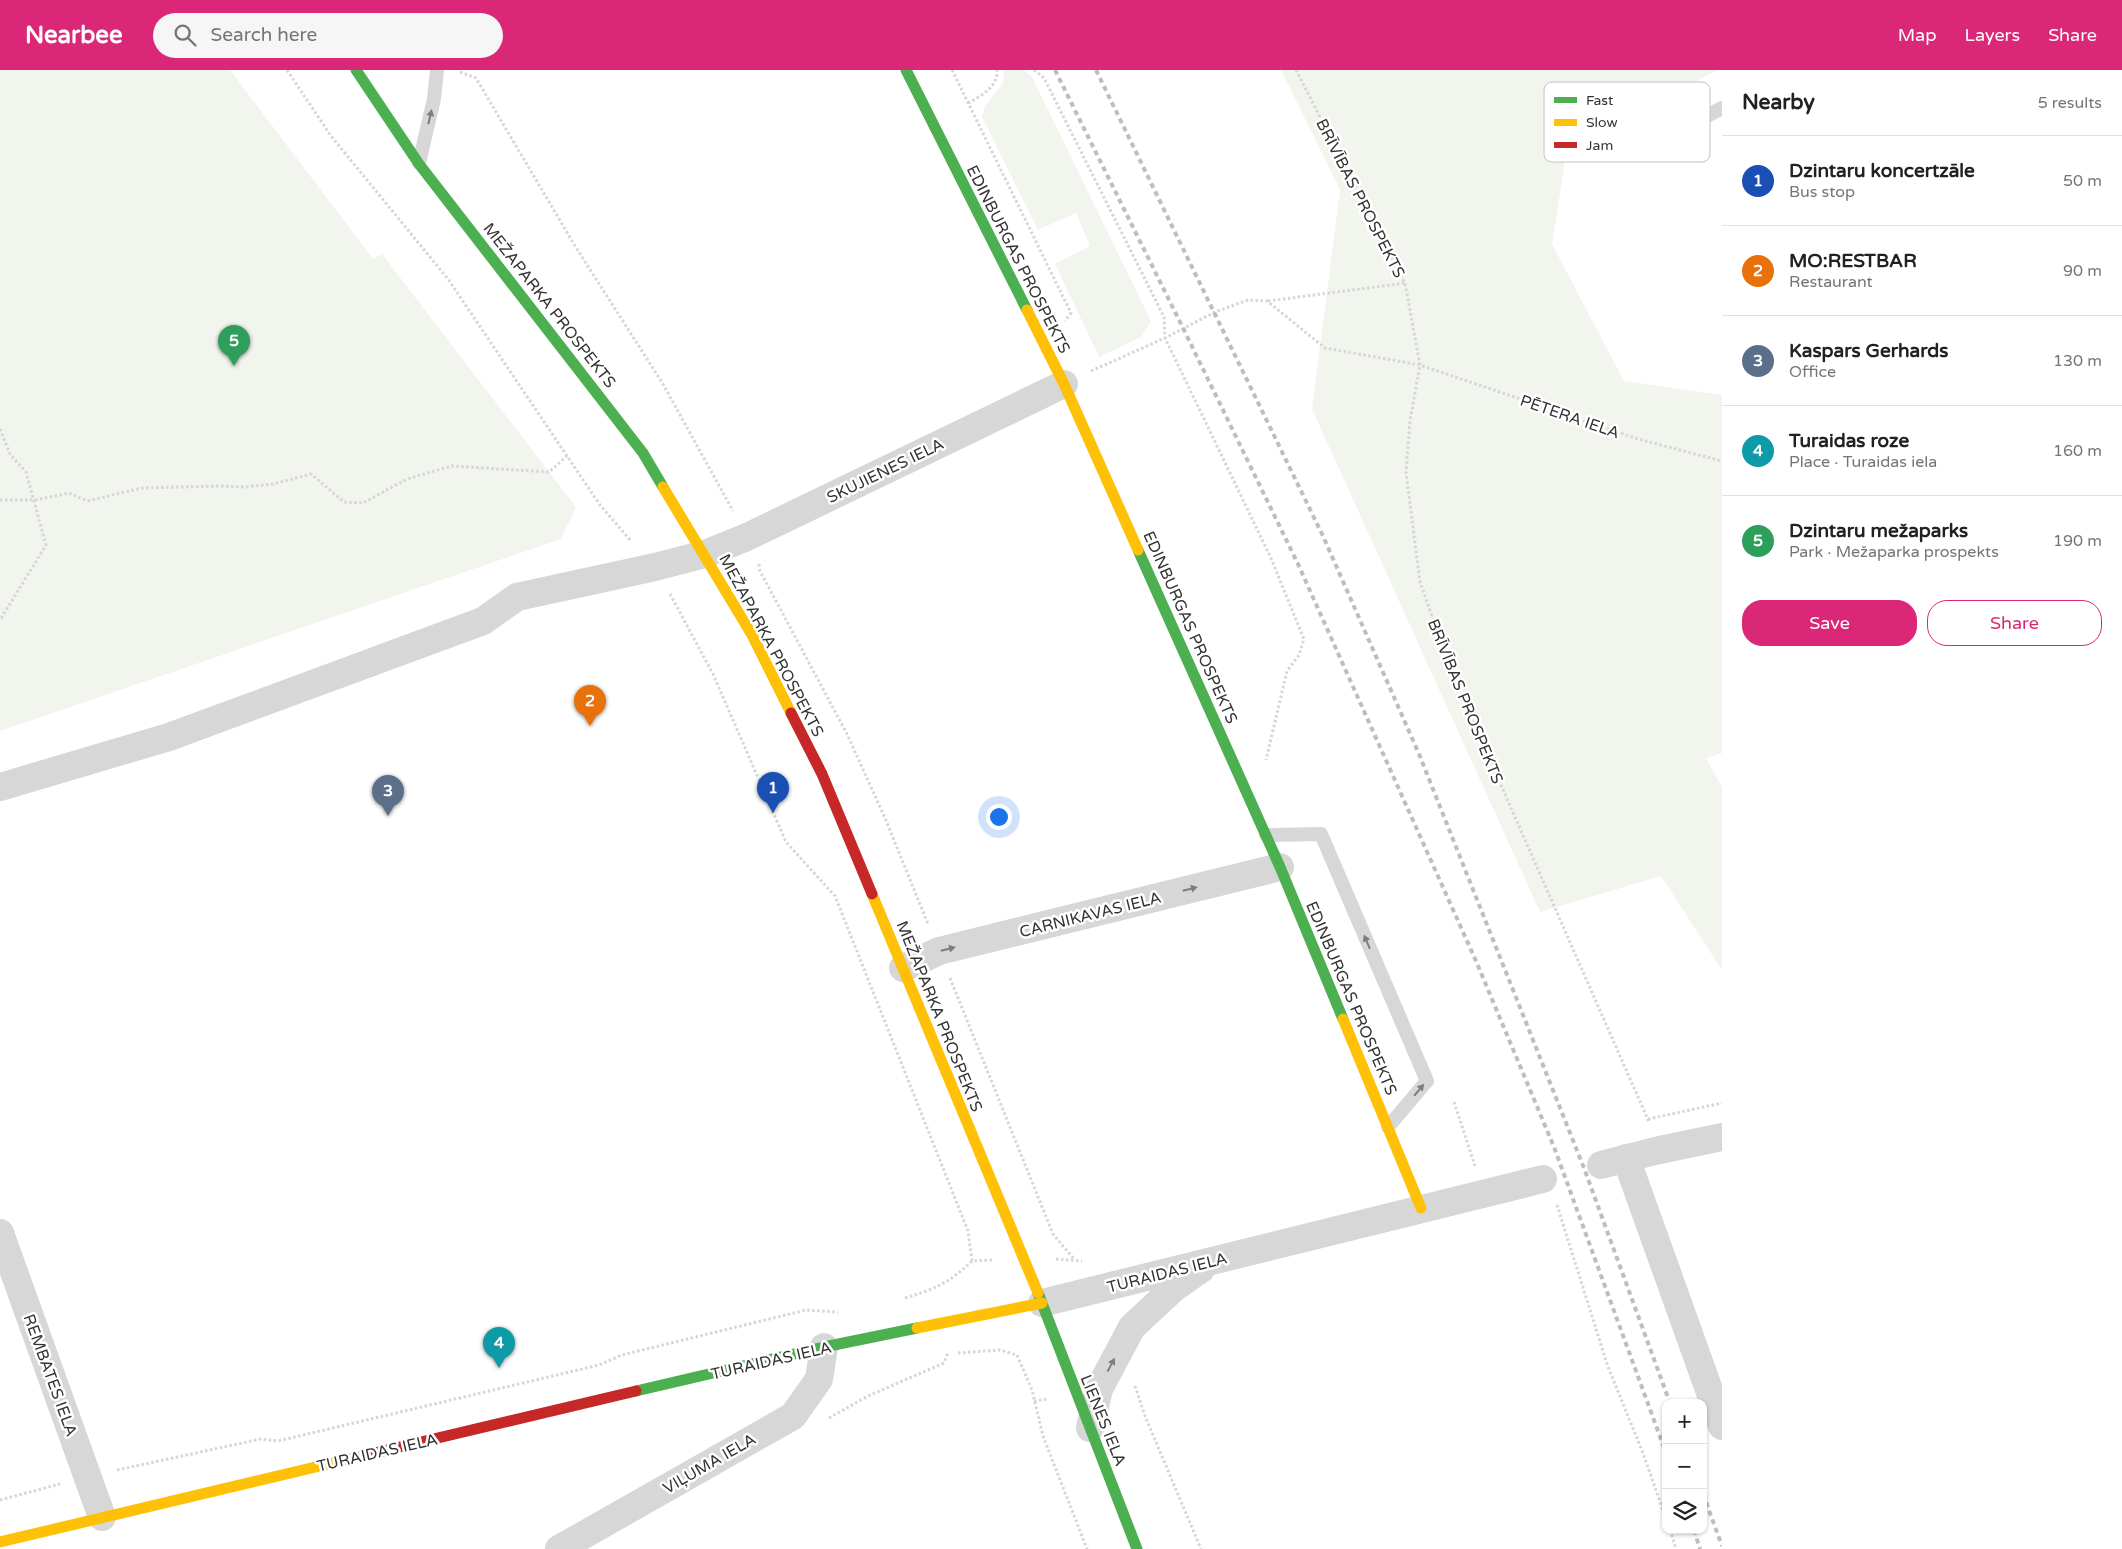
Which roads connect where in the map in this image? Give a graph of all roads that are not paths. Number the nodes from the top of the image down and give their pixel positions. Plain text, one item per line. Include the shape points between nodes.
1 (356, 70) edge
2 (437, 70) edge
3 (906, 70) edge
4 (1722, 108) edge
5 (1710, 114) edge
6 (419, 164) junction
7 (1064, 384) junction
8 (705, 554) junction
9 (0, 787) edge
10 (1266, 835) junction
11 (1280, 867) junction
12 (903, 968) junction
13 (1388, 1127) junction
14 (1722, 1137) edge
15 (1542, 1179) road end
16 (1421, 1208) junction
17 (0, 1233) edge
18 (1211, 1262) junction
19 (1042, 1303) junction
20 (824, 1347) junction
21 (1722, 1426) edge
22 (1090, 1428) junction
23 (102, 1517) junction
24 (0, 1542) edge
25 (559, 1549) edge
26 (1138, 1549) edge

1 - 6 street, MEŽAPARKA PROSPEKTS
6 -> 2 lane via 434,99
3 - 7 street, EDINBURGAS PROSPEKTS
4 - 5 lane
6 - 8 street, MEŽAPARKA PROSPEKTS via 644,453
7 - 8 street, SKUJIENES IELA via 747,537
7 - 10 street, EDINBURGAS PROSPEKTS
8 - 9 street, SKUJIENES IELA via 517,597 483,621 169,736
8 - 12 street, MEŽAPARKA PROSPEKTS via 752,635 822,774
10 - 11 street, EDINBURGAS PROSPEKTS
13 -> 10 lane via 1426,1081 1320,834
12 -> 11 street, CARNIKAVAS IELA via 939,951
11 - 13 street, EDINBURGAS PROSPEKTS
12 - 19 street, MEŽAPARKA PROSPEKTS
13 - 16 street, EDINBURGAS PROSPEKTS
14 - 21 street via 1614,1162
15 - 16 street, TURAIDAS IELA
16 - 18 street, TURAIDAS IELA
17 - 23 street, REMBATES IELA
18 - 19 street, TURAIDAS IELA
22 -> 18 street via 1099,1389 1132,1327 1174,1288
19 - 20 street, TURAIDAS IELA
19 - 22 street, LIENES IELA
20 - 23 street, TURAIDAS IELA
20 - 25 street, VIĻUMA IELA via 819,1379 793,1416
22 - 26 street, LIENES IELA
23 - 24 street, TURAIDAS IELA

